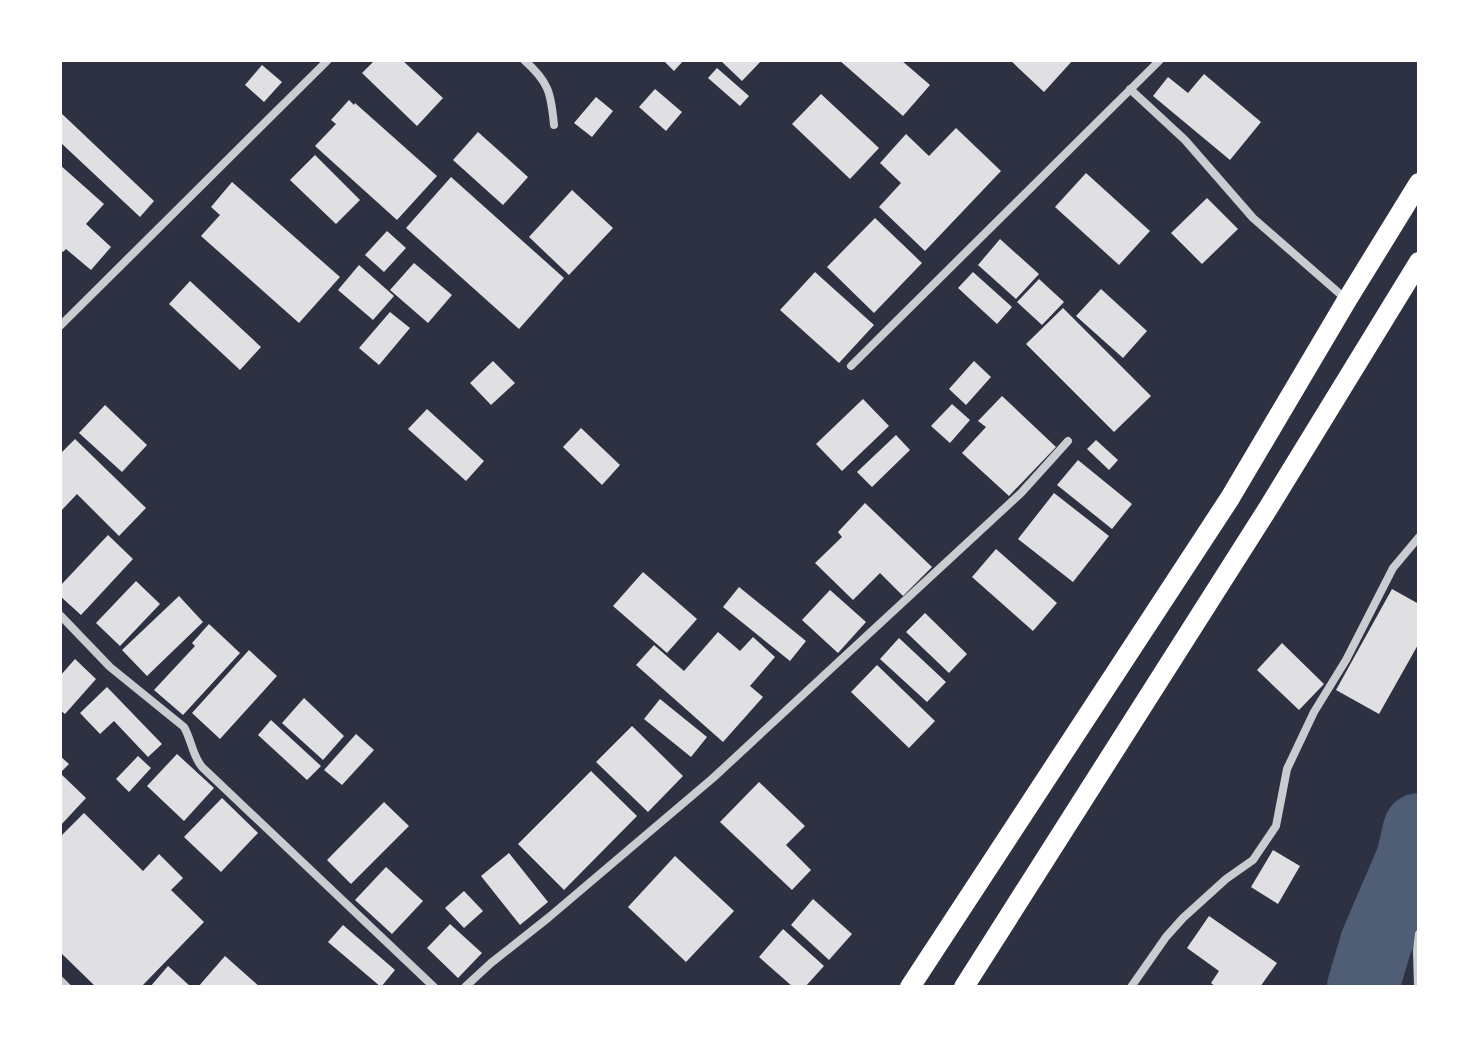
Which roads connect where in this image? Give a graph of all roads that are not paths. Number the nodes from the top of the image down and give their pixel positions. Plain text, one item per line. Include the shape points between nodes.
1 (328, 60) edge
2 (524, 60) edge
3 (1160, 60) edge
4 (1130, 89) junction
5 (554, 125) dead end
6 (1419, 183) edge
7 (1419, 262) edge
8 (1347, 300) junction
9 (60, 326) edge
10 (851, 366) dead end
11 (1068, 441) dead end
12 (1419, 537) edge
13 (60, 615) edge
14 (1419, 934) edge
15 (60, 980) edge
16 (67, 987) edge
17 (434, 987) edge
18 (465, 987) edge
19 (910, 987) edge
20 (964, 987) edge
21 (1131, 987) edge
22 (1418, 987) edge

1 - 9 street
2 - 5 street via 540,74 551,95
3 - 4 street
4 - 8 street via 1185,140 1253,218
4 - 10 street
6 - 8 main road
7 - 20 main road
8 - 19 main road via 1230,498
11 - 18 street via 1021,493 713,778
12 - 21 street via 1393,568 1314,712 1287,769 1276,826 1253,860 1183,918
13 - 17 street via 110,667 184,727 202,767
14 - 22 street
15 - 16 street

